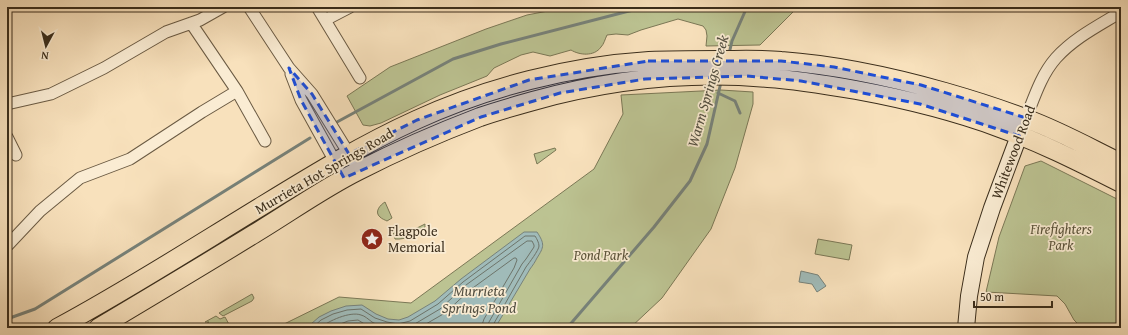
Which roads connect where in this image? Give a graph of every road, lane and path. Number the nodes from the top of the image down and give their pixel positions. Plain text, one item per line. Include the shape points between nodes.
1 (223, 7) edge
2 (249, 7) edge
3 (317, 7) edge
4 (350, 7) edge
5 (1121, 12) edge
6 (325, 20) junction
7 (191, 24) junction
8 (289, 68) junction
9 (750, 68) junction
10 (360, 78) dead end
11 (237, 91) junction
12 (7, 104) edge
13 (1026, 118) junction
14 (1019, 136) junction
15 (7, 137) edge
16 (264, 141) dead end
17 (16, 155) dead end
18 (342, 158) junction
19 (1121, 163) edge
20 (351, 174) junction
21 (1121, 183) edge
22 (7, 246) edge
23 (57, 328) edge
24 (98, 328) edge
25 (966, 328) edge

1 - 7 street
2 - 8 street
3 - 6 street
4 - 6 street
5 - 13 street, Whitewood Road via 1080,37 1055,59 1040,83
6 - 10 street
7 - 11 street
7 - 12 street via 166,32 104,68 51,94
8 - 18 street via 301,100
8 - 18 street via 312,94
9 - 13 main road, Murrieta Hot Springs Road via 781,61 834,67 882,76 962,97
9 - 14 main road, Murrieta Hot Springs Road via 801,81 877,94 958,114
9 - 18 main road, Murrieta Hot Springs Road via 708,60 671,60 623,63 529,80 472,98 417,120
9 - 20 main road, Murrieta Hot Springs Road via 701,76 604,85 520,104 481,116
11 - 16 street
11 - 22 street via 130,159 80,178 40,211
13 - 14 main road, Whitewood Road
13 - 19 main road, Murrieta Hot Springs Road
14 - 21 main road, Murrieta Hot Springs Road via 1048,147
14 - 25 main road, Whitewood Road via 976,258
15 - 17 street
18 - 20 street
18 - 20 street
18 - 23 main road, Murrieta Hot Springs Road
20 - 24 main road, Murrieta Hot Springs Road

